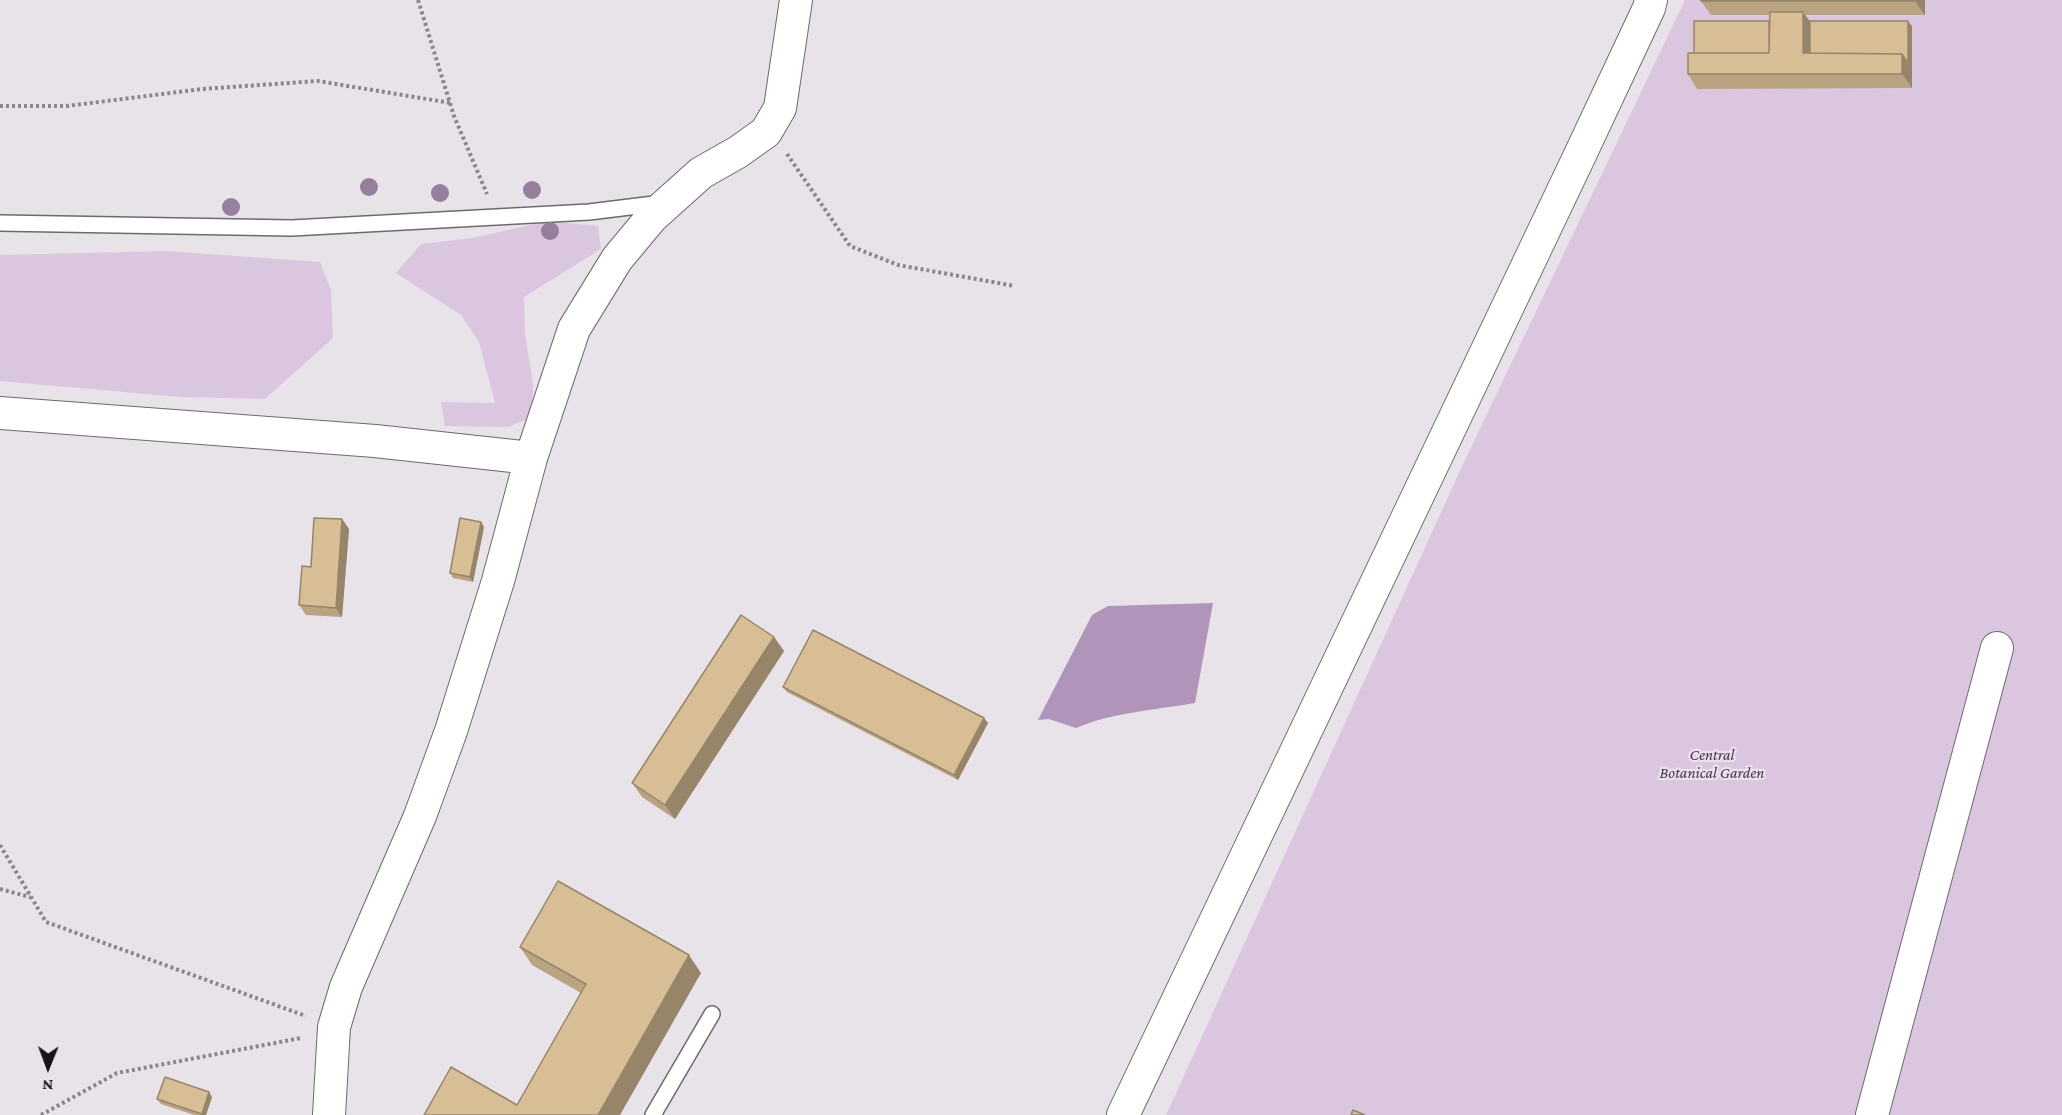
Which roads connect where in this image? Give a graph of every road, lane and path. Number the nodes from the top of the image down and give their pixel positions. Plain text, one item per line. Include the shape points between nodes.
1 (418, 0) edge
2 (796, 0) edge
3 (1651, 0) edge
4 (451, 104) junction
5 (0, 106) edge
6 (769, 127) junction
7 (670, 202) junction
8 (496, 217) junction
9 (0, 223) edge
10 (1015, 286) dead end
11 (0, 413) edge
12 (531, 458) junction
13 (1998, 648) dead end
14 (0, 845) edge
15 (0, 889) edge
16 (31, 897) junction
17 (712, 1014) dead end
18 (334, 1029) junction
19 (41, 1115) edge
20 (329, 1115) edge
21 (653, 1115) edge
22 (1123, 1115) edge
23 (1872, 1115) edge

1 - 4 path
2 - 6 street via 780,108
3 - 22 street
4 - 5 path via 318,81 202,89 67,106
4 - 8 path
6 - 7 street via 738,152 701,173
6 - 10 path via 850,246 898,265
7 - 8 lane via 589,212
7 - 12 street via 617,259 574,329
8 - 9 lane via 292,228
11 - 12 street via 375,441
12 - 18 street via 451,732 420,816 346,987
13 - 23 street
14 - 16 path
15 - 16 path
16 - 18 path via 46,921
17 - 21 lane
18 - 19 path via 117,1073
18 - 20 street

